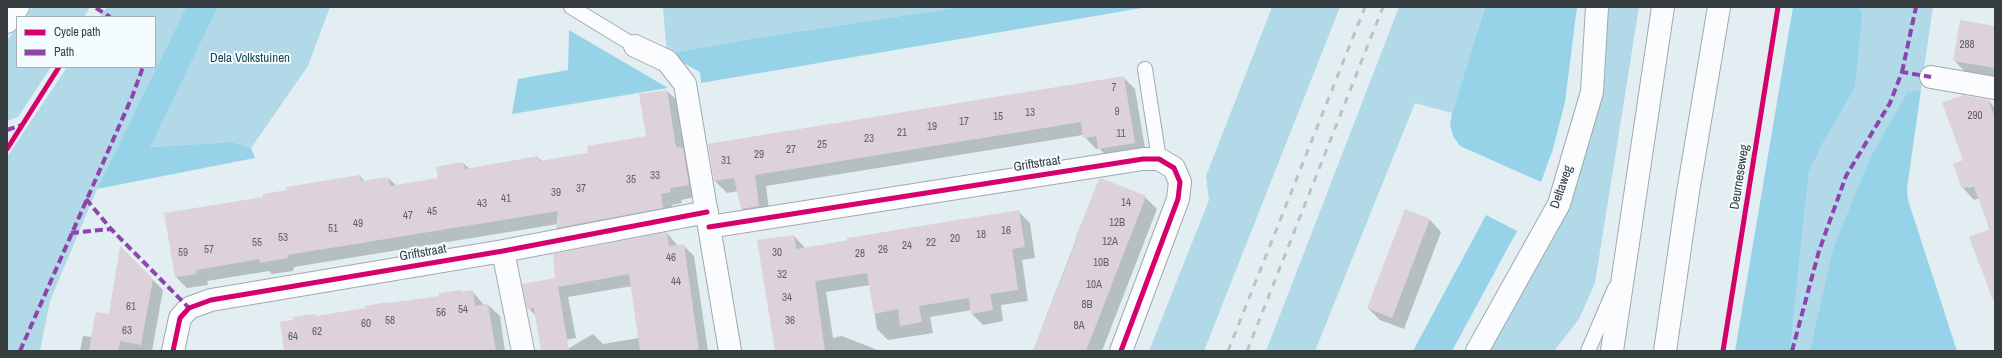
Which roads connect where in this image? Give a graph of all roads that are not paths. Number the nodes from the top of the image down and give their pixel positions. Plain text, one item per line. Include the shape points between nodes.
1 (18, 7) edge
2 (571, 7) edge
3 (1597, 7) edge
4 (1662, 7) edge
5 (1720, 7) edge
6 (7, 22) edge
7 (635, 46) joint
8 (1145, 69) dead end
9 (1931, 77) dead end
10 (1995, 88) edge
11 (1159, 159) junction
12 (708, 220) junction
13 (503, 251) junction
14 (1622, 271) junction
15 (173, 351) edge
16 (523, 351) edge
17 (730, 351) edge
18 (1121, 351) edge
19 (1477, 351) edge
20 (1588, 351) edge
21 (1612, 351) edge
22 (1665, 351) edge

1 - 6 street
2 - 7 lane
3 - 19 street, Deltaweg via 1592,92 1558,204
4 - 14 street
5 - 22 street via 1688,192
7 - 12 street via 667,61 685,84
8 - 11 lane
9 - 10 street
11 - 12 street, Griftstraat via 1143,159
11 - 18 street via 1174,168 1180,182 1178,199
12 - 13 street, Griftstraat
12 - 17 street
13 - 15 street, Griftstraat via 211,300 190,308 180,318
13 - 16 street
14 - 20 lane
14 - 21 street

